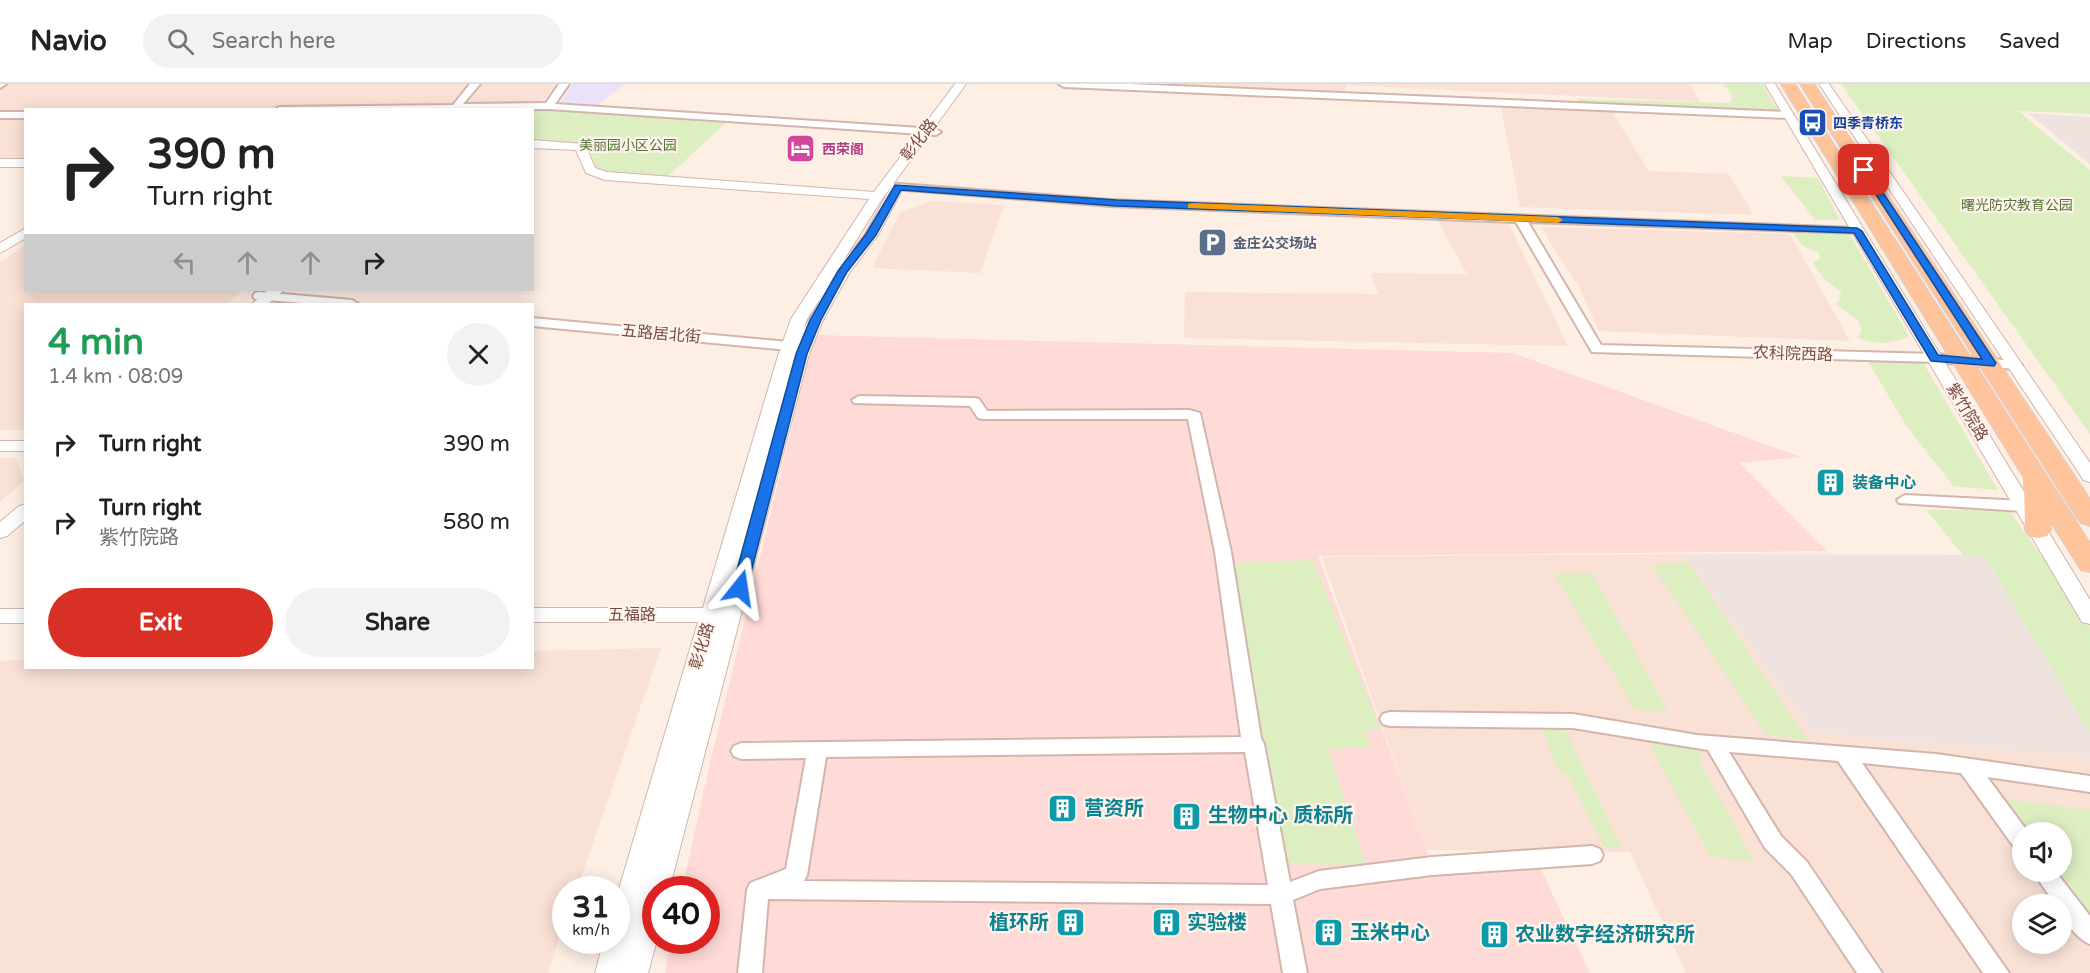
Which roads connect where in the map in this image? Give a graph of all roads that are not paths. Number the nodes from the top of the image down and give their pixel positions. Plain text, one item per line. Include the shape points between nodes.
1 (475, 84) edge
2 (564, 84) edge
3 (961, 84) edge
4 (970, 84) edge
5 (1064, 84) edge
6 (1824, 84) edge
7 (1190, 86) edge
8 (1786, 87) edge
9 (457, 106) junction
10 (549, 106) junction
11 (368, 108) edge
12 (0, 115) edge
13 (24, 115) edge
14 (1788, 115) junction
15 (931, 132) junction
16 (534, 144) edge
17 (0, 163) edge
18 (24, 164) edge
19 (1843, 171) junction
20 (1831, 187) junction
21 (887, 189) junction
22 (1520, 219) junction
23 (1857, 231) junction
24 (1915, 232) junction
25 (24, 233) edge
26 (1, 248) edge
27 (263, 297) edge
28 (339, 303) edge
29 (534, 322) edge
30 (789, 346) junction
31 (1935, 358) junction
32 (1964, 361) junction
33 (1990, 363) junction
34 (2015, 365) junction
35 (859, 400) dead end
36 (0, 437) edge
37 (24, 437) edge
38 (0, 446) edge
39 (24, 446) edge
40 (2035, 476) junction
41 (2090, 476) edge
42 (24, 499) edge
43 (1905, 500) dead end
44 (2023, 506) junction
45 (24, 512) edge
46 (2090, 518) edge
47 (0, 519) edge
48 (2038, 530) junction
49 (0, 532) edge
50 (2090, 564) edge
51 (534, 615) edge
52 (721, 615) junction
53 (0, 616) edge
54 (24, 616) edge
55 (2090, 616) edge
56 (1390, 719) dead end
57 (1254, 744) junction
58 (1714, 744) junction
59 (817, 750) junction
60 (741, 751) dead end
61 (1844, 754) junction
62 (1967, 766) junction
63 (2090, 784) edge
64 (2012, 827) edge
65 (1592, 855) dead end
66 (660, 876) edge
67 (2051, 882) edge
68 (758, 890) junction
69 (1280, 895) junction
70 (2090, 934) edge
71 (642, 943) edge
72 (609, 973) edge
73 (634, 973) edge
74 (750, 973) edge
75 (1295, 973) edge
76 (1870, 973) edge
77 (1997, 973) edge

1 - 9 street
2 - 10 street
3 - 15 street, 彰化路
4 - 15 street, 彰化路
5 - 7 street
6 - 24 street
7 - 14 street
8 - 14 street, 紫竹院路
8 - 19 main road, 紫竹院路
8 - 24 main road
9 - 10 street
9 - 11 street
10 - 15 street
12 - 13 street
14 - 20 street, 紫竹院路
15 - 21 street, 彰化路
16 - 21 street via 581,147 590,170 605,176
17 - 18 street
19 - 20 main road
19 - 32 main road, 紫竹院路
20 - 23 street, 紫竹院路
21 - 22 street via 1117,203
21 - 30 street, 彰化路 via 798,320
21 - 52 street, 彰化路 via 871,235 843,271 801,354
22 - 23 street
22 - 31 street, 农科院西路 via 1597,349
23 - 31 street, 紫竹院路
24 - 33 main road
24 - 34 street
25 - 26 street
27 - 28 street
29 - 30 street, 五路居北街
30 - 52 street, 彰化路
31 - 32 street, 农科院西路
31 - 44 street, 紫竹院路
32 - 33 street, 农科院西路
32 - 40 main road, 紫竹院路
33 - 34 street, 农科院西路
33 - 46 main road
34 - 41 street
35 - 57 street via 974,402 983,416 1195,416 1223,552
36 - 37 street
38 - 39 street
40 - 48 main road
40 - 50 main road, 紫竹院路
42 - 47 street
43 - 44 street
44 - 48 street, 紫竹院路
45 - 49 street
48 - 55 street, 紫竹院路
51 - 52 street, 五福路
52 - 66 street, 彰化路
52 - 72 street, 彰化路
53 - 54 street
56 - 58 street via 1573,721
57 - 59 street
57 - 69 street
58 - 61 street
58 - 76 street via 1773,842 1799,868
59 - 60 street
59 - 68 street via 796,875
61 - 62 street
61 - 77 street
62 - 63 street
62 - 64 street
65 - 69 street via 1432,866 1319,880
67 - 70 street
68 - 69 street
68 - 74 street
69 - 75 street
71 - 73 street, 彰化路

